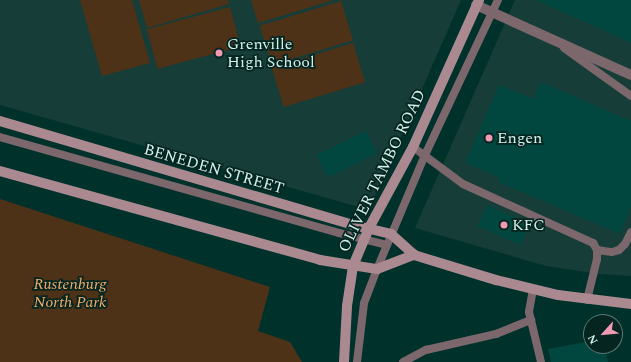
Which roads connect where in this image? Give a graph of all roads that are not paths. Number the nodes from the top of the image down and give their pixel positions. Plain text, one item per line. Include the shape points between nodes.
1 (498, 0) edge
2 (478, 2) edge
3 (493, 11) junction
4 (552, 39) junction
5 (631, 75) edge
6 (631, 96) edge
7 (0, 122) edge
8 (0, 137) edge
9 (413, 147) junction
10 (425, 155) junction
11 (0, 171) edge
12 (369, 228) junction
13 (631, 232) edge
14 (391, 234) junction
15 (364, 238) junction
16 (387, 245) junction
17 (597, 250) junction
18 (414, 255) junction
19 (353, 266) junction
20 (377, 269) junction
21 (533, 289) junction
22 (587, 300) junction
23 (631, 304) edge
24 (531, 320) junction
25 (344, 362) edge
26 (357, 362) edge
27 (403, 362) edge
28 (541, 362) edge

1 - 3 lane
2 - 3 street
2 - 9 main road, OLIVER TAMBO ROAD
3 - 4 street
3 - 10 lane
4 - 5 street
4 - 6 lane
7 - 12 main road, BENEDEN STREET
8 - 15 lane via 331,231
9 - 10 lane
9 - 12 main road, OLIVER TAMBO ROAD
10 - 14 lane
10 - 17 lane via 463,184 592,243
11 - 19 main road via 320,260
12 - 14 main road, BENEDEN STREET
12 - 15 main road, OLIVER TAMBO ROAD
13 - 17 lane via 619,250
14 - 16 lane
14 - 18 main road, BENEDEN STREET
15 - 16 lane
15 - 19 main road, OLIVER TAMBO ROAD
16 - 20 lane
17 - 22 lane
18 - 20 main road
18 - 21 main road, BENEDEN STREET
19 - 20 main road
19 - 25 main road, OLIVER TAMBO ROAD via 347,306
20 - 26 lane via 364,303
21 - 22 main road, BENEDEN STREET
21 - 24 lane via 529,312
22 - 23 main road, BENEDEN STREET
24 - 27 lane via 496,334 426,350
24 - 28 lane

